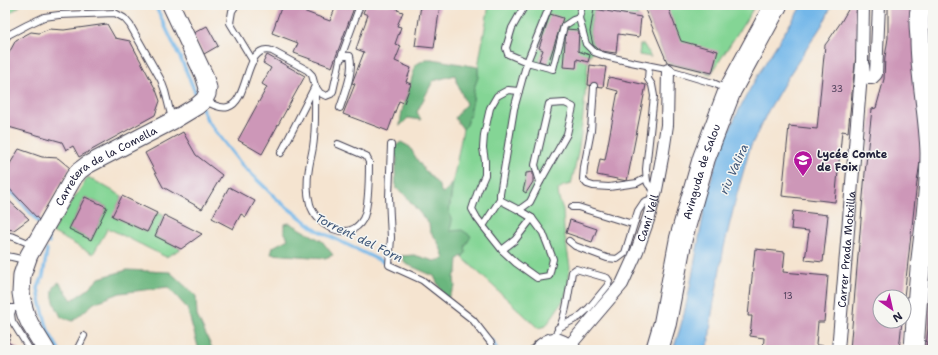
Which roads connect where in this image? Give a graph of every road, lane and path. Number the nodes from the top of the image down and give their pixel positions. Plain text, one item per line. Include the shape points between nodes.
1 (171, 5) edge
2 (236, 5) edge
3 (525, 5) edge
4 (550, 5) edge
5 (582, 5) edge
6 (776, 5) edge
7 (863, 5) edge
8 (879, 5) edge
9 (921, 5) edge
10 (925, 5) edge
11 (359, 8) dead end
12 (579, 18) junction
13 (5, 39) edge
14 (927, 46) edge
15 (340, 60) junction
16 (252, 61) junction
17 (527, 62) junction
18 (862, 63) junction
19 (649, 66) junction
20 (668, 70) junction
21 (315, 86) junction
22 (594, 86) dead end
23 (519, 90) junction
24 (730, 90) junction
25 (933, 93) edge
26 (201, 103) junction
27 (340, 108) dead end
28 (172, 121) junction
29 (338, 144) dead end
30 (391, 145) dead end
31 (933, 146) edge
32 (281, 153) dead end
33 (930, 174) junction
34 (646, 178) junction
35 (540, 182) junction
36 (655, 194) junction
37 (500, 200) junction
38 (572, 207) dead end
39 (519, 210) junction
40 (532, 218) junction
41 (635, 221) junction
42 (483, 226) junction
43 (5, 235) edge
44 (569, 241) dead end
45 (35, 246) junction
46 (502, 250) junction
47 (5, 256) edge
48 (27, 261) junction
49 (18, 307) junction
50 (5, 308) edge
51 (84, 336) dead end
52 (563, 340) edge
53 (30, 350) edge
54 (46, 350) edge
55 (77, 350) edge
56 (492, 350) edge
57 (536, 350) edge
58 (657, 350) edge
59 (838, 350) edge
60 (914, 350) edge

1 - 26 main road via 204,74 208,88
2 - 16 lane via 230,23
3 - 17 lane via 512,28 506,48 508,54
4 - 17 lane
5 - 12 lane
6 - 24 highway, Avinguda de Salou
7 - 18 street, Carrer Prada Motxilla
8 - 18 street via 876,74 872,78 864,74
9 - 14 main road via 919,17
10 - 14 main road
11 - 15 lane
12 - 17 lane via 564,26 553,70
12 - 19 lane via 586,44 594,52
13 - 28 lane via 8,35 44,17 115,13 130,24 161,80
14 - 25 main road
14 - 33 main road via 920,60 929,135
15 - 21 lane via 331,94 326,96 320,93
15 - 27 lane via 348,55 351,60
16 - 21 lane via 264,50 272,51 307,70 312,75
16 - 26 lane via 234,104 223,107
17 - 23 lane
18 - 59 street, Carrer Prada Motxilla
19 - 20 lane
19 - 34 lane via 648,78 654,96
20 - 24 lane
20 - 36 street, Camí Vell via 667,125
21 - 29 lane via 314,147 308,170 307,188 310,204 323,224 344,232 356,228 366,211 369,162 366,156
21 - 32 lane
22 - 34 lane via 591,131 583,180 593,186 609,187 637,183
23 - 37 lane
23 - 42 lane via 508,90 497,96 490,108 483,148 485,175 472,209
24 - 58 highway, Avinguda de Salou via 702,165 681,238 665,323
26 - 28 main road, Carretera de la Comella
28 - 45 main road, Carretera de la Comella via 80,170
30 - 56 lane via 389,265 422,280 473,320 491,343
31 - 33 main road
33 - 60 main road
34 - 36 lane via 647,184
35 - 35 lane via 566,134 573,107 565,103 549,104 535,165
35 - 39 lane via 530,202
36 - 41 lane via 644,202
36 - 52 street, Camí Vell via 637,251 622,284
37 - 39 lane
37 - 42 lane
38 - 41 lane via 629,223
39 - 40 lane
40 - 46 lane via 515,240
40 - 46 lane via 543,233 553,259 549,276 537,278
41 - 44 lane via 625,254 617,259 574,246
42 - 46 lane
43 - 45 lane
45 - 48 main road, Carretera de la Comella
47 - 48 lane
48 - 49 main road, Carretera de la Comella via 22,275
49 - 50 lane
49 - 53 lane via 11,314 12,321
49 - 54 main road, Carretera de la Comella via 26,315
51 - 55 lane
52 - 52 lane via 564,316 572,272 576,269 607,278 608,285 579,316
52 - 57 street, Camí Vell via 546,340

